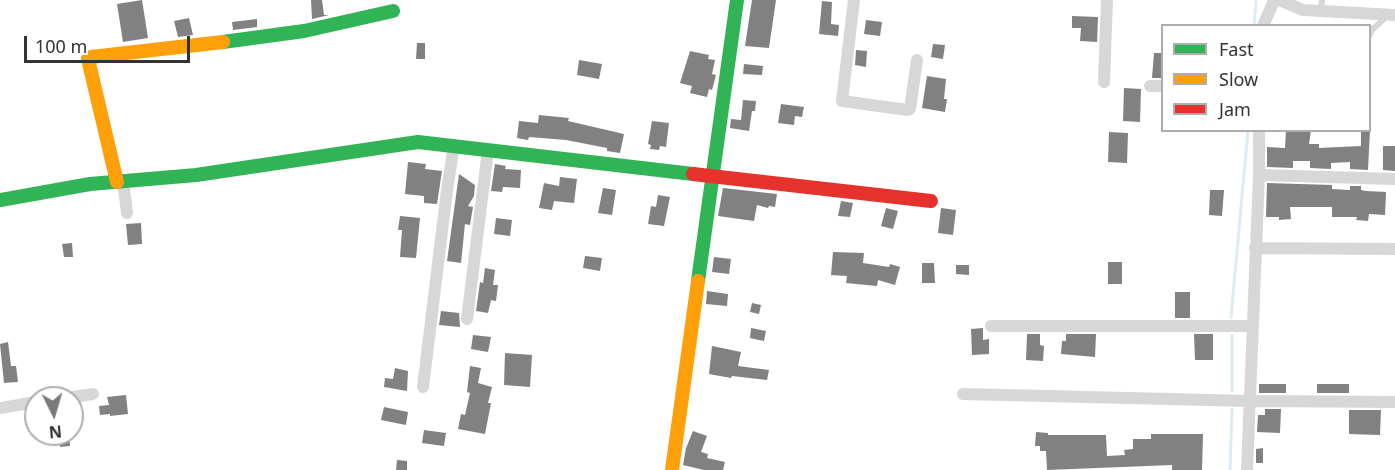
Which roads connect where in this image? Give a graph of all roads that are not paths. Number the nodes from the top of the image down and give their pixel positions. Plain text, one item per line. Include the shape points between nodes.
1 (737, 0) edge
2 (854, 0) edge
3 (1107, 0) edge
4 (1278, 0) edge
5 (1321, 6) edge
6 (393, 11) dead end
7 (1392, 15) edge
8 (1264, 24) edge
9 (1371, 32) edge
10 (917, 60) dead end
11 (1104, 82) dead end
12 (1259, 132) edge
13 (454, 146) junction
14 (488, 150) junction
15 (1259, 175) junction
16 (714, 176) junction
17 (1395, 179) edge
18 (120, 182) junction
19 (0, 200) edge
20 (931, 201) dead end
21 (127, 213) dead end
22 (1255, 248) junction
23 (1395, 249) edge
24 (467, 319) dead end
25 (992, 326) dead end
26 (1251, 326) junction
27 (423, 387) dead end
28 (93, 394) dead end
29 (963, 394) dead end
30 (84, 395) edge
31 (1251, 401) junction
32 (1395, 402) edge
33 (24, 404) edge
34 (0, 408) edge
35 (672, 470) edge
36 (1246, 470) edge

1 - 16 street
2 - 10 street via 842,101 908,110
3 - 11 street
4 - 5 street via 1303,10
4 - 8 street
5 - 7 street
6 - 18 street via 304,31 91,57 89,67
7 - 9 lane
12 - 15 street
13 - 14 street
13 - 18 street via 407,143 196,175
13 - 27 street
14 - 16 street
14 - 24 street
15 - 17 street
15 - 22 street
16 - 20 street
16 - 35 street
18 - 19 street
18 - 21 street
22 - 23 street
22 - 26 street
25 - 26 street
26 - 31 street
28 - 30 street
29 - 31 street
31 - 32 street
31 - 36 street
33 - 34 street

